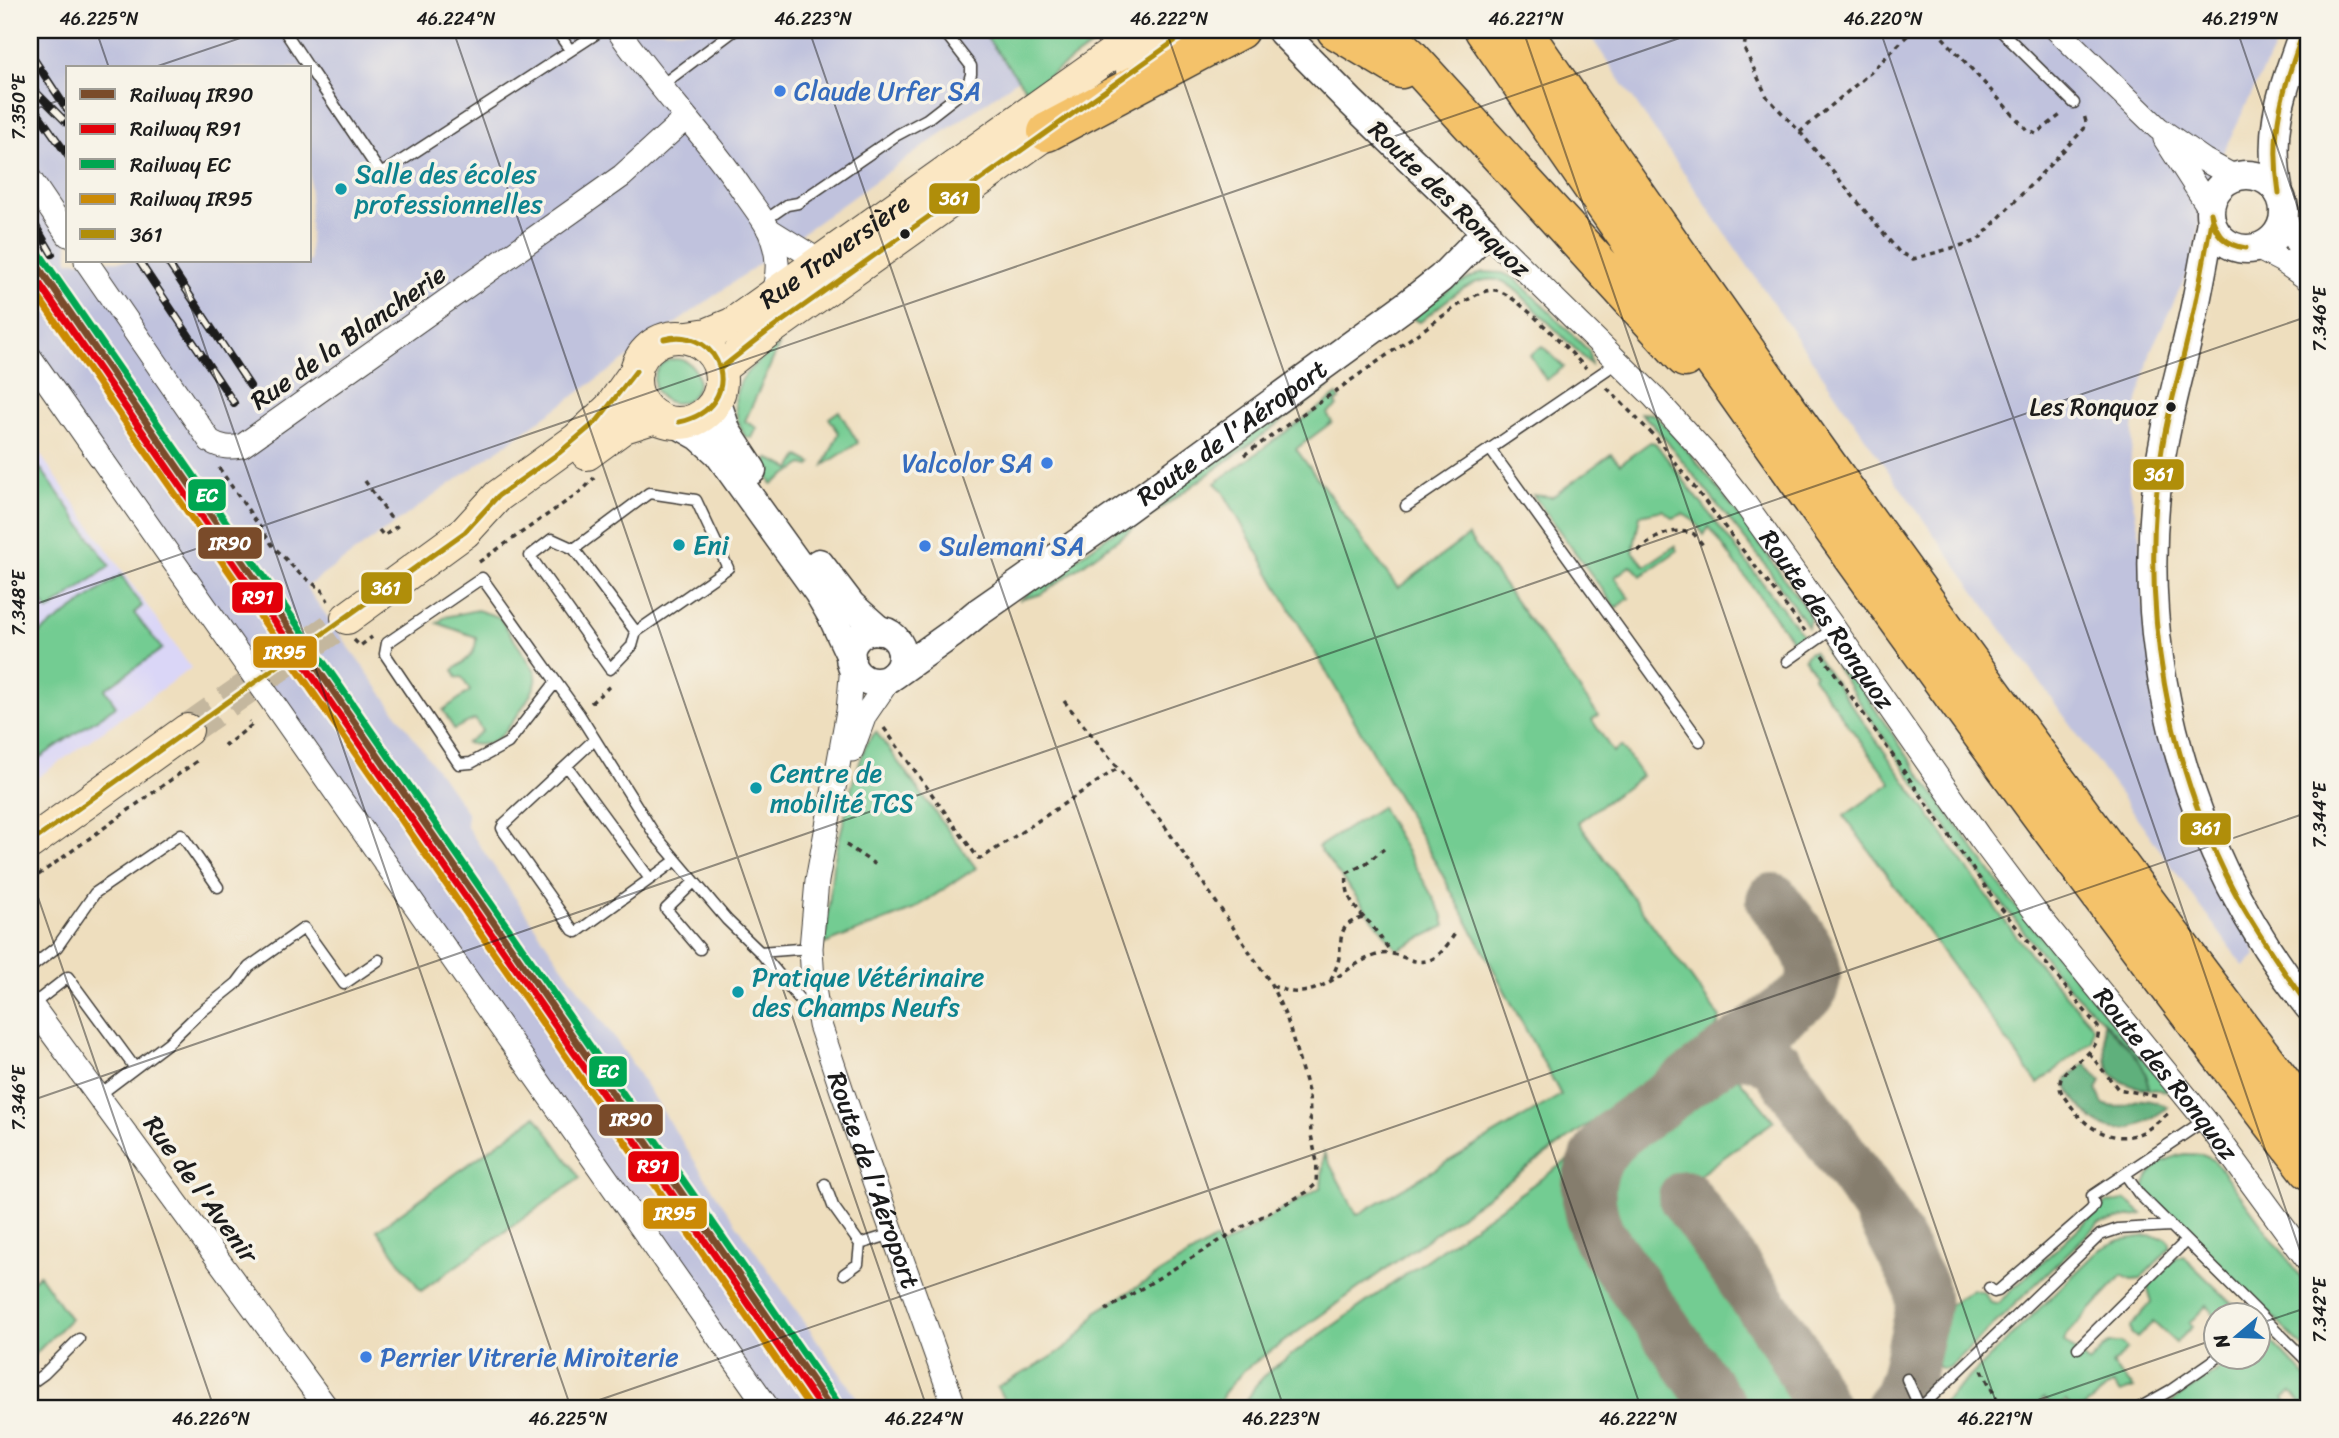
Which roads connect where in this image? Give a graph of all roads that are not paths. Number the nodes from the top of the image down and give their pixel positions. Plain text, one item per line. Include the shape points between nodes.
1 (284, 30) edge
2 (556, 30) edge
3 (735, 30) edge
4 (943, 30) edge
5 (1145, 30) edge
6 (1190, 30) edge
7 (1239, 30) edge
8 (1336, 30) edge
9 (1381, 30) edge
10 (1484, 30) edge
11 (1522, 30) edge
12 (2000, 30) edge
13 (2057, 30) edge
14 (2304, 30) edge
15 (618, 31) edge
16 (1282, 32) dead end
17 (570, 50) junction
18 (307, 66) edge
19 (312, 73) edge
20 (659, 87) junction
21 (2074, 103) road end
22 (1459, 112) junction
23 (2277, 113) junction
24 (686, 118) junction
25 (2158, 128) junction
26 (1047, 132) junction
27 (2235, 176) junction
28 (30, 179) edge
29 (2281, 204) junction
30 (2211, 215) junction
31 (766, 225) junction
32 (66, 231) edge
33 (1486, 232) junction
34 (2249, 248) junction
35 (87, 262) edge
36 (821, 262) junction
37 (2309, 264) edge
38 (2309, 280) edge
39 (771, 297) junction
40 (2190, 328) junction
41 (688, 338) junction
42 (30, 357) edge
43 (1618, 362) junction
44 (636, 371) junction
45 (718, 385) junction
46 (666, 420) junction
47 (1490, 449) junction
48 (1406, 506) dead end
49 (465, 531) junction
50 (1835, 532) junction
51 (574, 549) junction
52 (968, 619) junction
53 (344, 622) tunnel mouth
54 (1834, 628) junction
55 (636, 632) junction
56 (884, 632) junction
57 (852, 661) junction
58 (1787, 661) dead end
59 (893, 676) junction
60 (555, 683) junction
61 (187, 730) tunnel mouth
62 (594, 740) junction
63 (1700, 741) dead end
64 (567, 766) junction
65 (832, 802) junction
66 (30, 844) edge
67 (676, 861) junction
68 (650, 879) junction
69 (694, 882) junction
70 (218, 887) dead end
71 (811, 948) junction
72 (700, 949) dead end
73 (760, 952) junction
74 (379, 960) dead end
75 (30, 968) edge
76 (31, 1004) edge
77 (2309, 1007) edge
78 (820, 1025) junction
79 (135, 1068) junction
80 (98, 1096) junction
81 (2309, 1118) edge
82 (2198, 1125) junction
83 (2309, 1170) edge
84 (2121, 1177) junction
85 (825, 1184) dead end
86 (2170, 1226) junction
87 (892, 1234) junction
88 (2186, 1241) junction
89 (860, 1244) junction
90 (2309, 1262) edge
91 (844, 1274) dead end
92 (1989, 1288) dead end
93 (2249, 1302) edge
94 (2272, 1325) edge
95 (79, 1339) dead end
96 (2078, 1348) dead end
97 (2309, 1363) edge
98 (2202, 1368) edge
99 (1907, 1379) dead end
100 (30, 1384) edge
101 (327, 1408) edge
102 (768, 1408) edge
103 (955, 1408) edge
104 (1920, 1408) edge
105 (2138, 1408) edge

1 - 18 lane
2 - 17 lane
3 - 20 lane
4 - 31 lane via 971,66 967,88 799,203 787,205
5 - 36 main road, Rue Traversière
6 - 26 main road, Rue Traversière
7 - 26 highway
8 - 22 highway via 1398,66
9 - 22 highway
10 - 50 highway
11 - 81 highway via 1839,484
12 - 21 lane
13 - 25 street
14 - 23 street
15 - 17 lane
15 - 20 street
16 - 33 street, Route des Ronquoz
17 - 19 lane via 381,174
20 - 24 street
22 - 50 highway via 1655,323
23 - 27 street
23 - 29 street via 2274,162
24 - 31 street
24 - 35 street, Rue de la Blancherie via 622,176 242,446 229,448 211,441
25 - 27 street
25 - 30 street
26 - 45 main road, Rue Traversière via 767,332
27 - 29 street via 2260,177 2274,187
27 - 30 street via 2217,189
28 - 32 street
29 - 34 street via 2275,236
29 - 37 street
30 - 34 street via 2220,237
30 - 40 street
31 - 36 street
31 - 39 street via 778,278
33 - 43 street, Route des Ronquoz
33 - 52 street, Route de l'Aéroport via 1408,304
34 - 38 street via 2282,261
34 - 40 street via 2219,273
36 - 39 main road, Rue Traversière
39 - 41 main road, Rue Traversière via 732,324
40 - 77 street via 2169,410 2155,500 2153,589 2165,699 2186,778 2215,853 2258,933
41 - 44 main road via 673,337 653,345
41 - 45 main road via 709,349
42 - 102 street
43 - 47 lane
43 - 54 street, Route des Ronquoz via 1706,454
44 - 46 main road via 640,399
44 - 49 main road via 597,421 498,496
45 - 46 main road via 708,412 698,418
45 - 56 street via 727,432 750,467 845,597
46 - 49 main road via 638,421 613,434 516,507
46 - 57 street, Route de l'Aéroport via 699,436 718,453 818,592
47 - 48 lane
47 - 63 lane
49 - 53 main road
50 - 83 highway
51 - 55 lane
51 - 55 lane via 552,539 530,556 610,669 632,646
51 - 55 lane via 649,493 696,500 729,568
52 - 56 street, Route de l'Aéroport via 934,632
52 - 59 street, Route de l'Aéroport
54 - 58 lane
54 - 82 street, Route des Ronquoz via 1980,838
56 - 57 street via 859,637
56 - 59 street via 902,652
57 - 59 street via 869,681
57 - 65 street, Route de l'Aéroport
59 - 65 street, Route de l'Aéroport via 865,715
60 - 60 lane via 482,578 384,649 459,764 471,763 508,743
60 - 62 lane
61 - 66 main road
62 - 64 lane
62 - 67 lane
64 - 68 lane
64 - 68 lane via 502,828 573,930 580,930
65 - 71 street, Route de l'Aéroport via 817,881
67 - 68 lane
67 - 69 lane
69 - 72 lane via 666,909
69 - 73 lane
70 - 75 lane via 181,834 96,893 57,947
71 - 73 lane
71 - 78 street, Route de l'Aéroport
73 - 78 lane
74 - 79 lane via 344,984 304,928 249,967 237,983
76 - 79 lane via 68,977
76 - 80 street, Rue de l'Avenir
78 - 87 street, Route de l'Aéroport
79 - 80 lane
80 - 101 street, Rue de l'Avenir
82 - 84 lane
82 - 90 street, Route des Ronquoz
84 - 86 lane
84 - 92 lane via 2092,1196 2091,1210 1998,1291
85 - 89 lane via 833,1206
86 - 88 lane
86 - 104 lane via 2100,1234
87 - 89 lane
87 - 103 street, Route de l'Aéroport
88 - 93 lane
88 - 96 lane
89 - 91 lane via 858,1264
94 - 97 lane
95 - 100 lane
98 - 105 lane
99 - 104 lane

